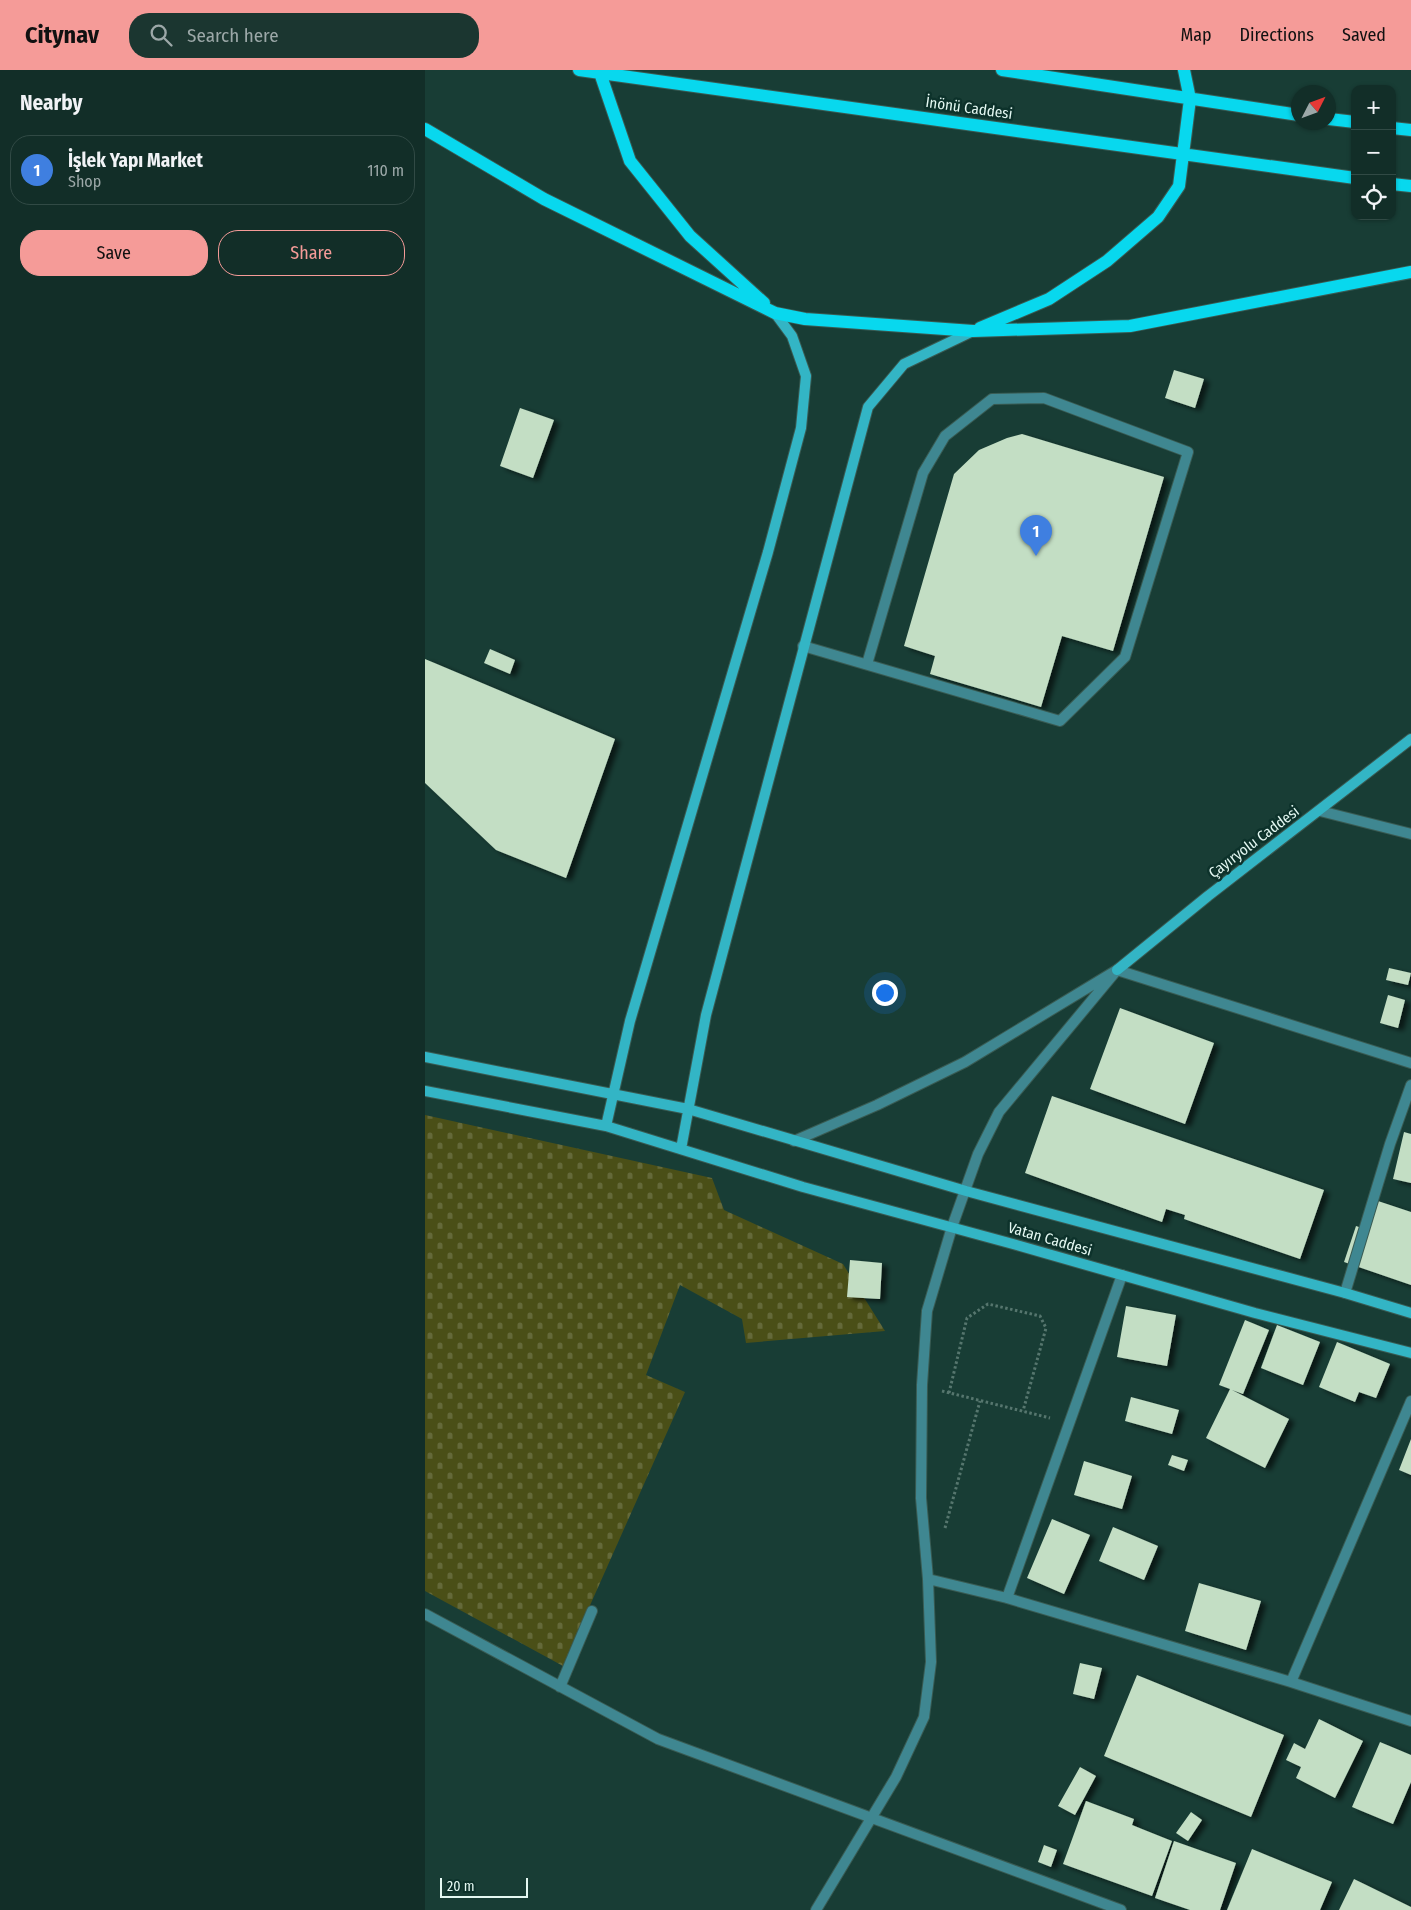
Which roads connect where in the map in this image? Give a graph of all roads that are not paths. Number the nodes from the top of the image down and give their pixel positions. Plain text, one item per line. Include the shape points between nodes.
1 (579, 70) edge
2 (1002, 70) edge
3 (1185, 70) edge
4 (599, 72) edge
5 (1190, 99) junction
6 (1291, 113) edge
7 (1336, 120) edge
8 (1351, 122) edge
9 (1396, 128) edge
10 (425, 129) edge
11 (1411, 130) edge
12 (1183, 155) junction
13 (1351, 177) edge
14 (1396, 184) edge
15 (1411, 186) edge
16 (1411, 272) edge
17 (775, 314) junction
18 (973, 331) junction
19 (803, 646) junction
20 (867, 664) junction
21 (1411, 740) edge
22 (1320, 811) junction
23 (1411, 834) edge
24 (1117, 970) junction
25 (425, 1056) edge
26 (1411, 1063) edge
27 (1411, 1085) edge
28 (425, 1091) edge
29 (613, 1095) junction
30 (688, 1109) junction
31 (606, 1126) junction
32 (794, 1140) junction
33 (681, 1149) junction
34 (966, 1191) junction
35 (952, 1227) junction
36 (1122, 1275) junction
37 (1345, 1293) junction
38 (1411, 1313) edge
39 (1411, 1353) edge
40 (1411, 1401) edge
41 (928, 1579) junction
42 (1007, 1598) junction
43 (592, 1611) dead end
44 (425, 1614) edge
45 (1291, 1682) junction
46 (560, 1687) junction
47 (1411, 1721) edge
48 (871, 1820) junction
49 (816, 1910) edge
50 (1121, 1910) edge

1 - 4 main road, İnönü Caddesi
2 - 5 main road
3 - 5 main road
4 - 12 main road, İnönü Caddesi
4 - 17 main road via 630,161 689,236
5 - 6 main road
5 - 12 main road
7 - 8 main road
9 - 11 main road
10 - 17 main road via 545,199
12 - 13 main road, İnönü Caddesi
12 - 18 main road via 1179,186 1158,217 1107,261 1049,299
14 - 15 main road
16 - 18 main road via 1130,326
17 - 18 main road
17 - 29 main road via 792,336 806,376 801,428 768,552 630,1021
18 - 19 main road via 903,364 868,407
19 - 20 street
19 - 30 main road via 706,1015
20 - 20 street via 1060,722 1125,657 1188,452 1044,398 992,399 945,436 923,473
21 - 22 main road, Çayıryolu Caddesi
22 - 23 street
22 - 24 main road, Çayıryolu Caddesi
24 - 26 street
24 - 32 street via 965,1062 838,1123
24 - 34 street via 999,1112 978,1154
25 - 29 main road, Vatan Caddesi
27 - 37 street
28 - 31 main road, Vatan Caddesi
29 - 30 main road, Vatan Caddesi
29 - 31 main road
30 - 32 main road, Vatan Caddesi
30 - 33 main road
31 - 33 main road, Vatan Caddesi
32 - 34 main road, Vatan Caddesi
33 - 35 main road, Vatan Caddesi via 803,1187
34 - 35 street
34 - 37 main road, Vatan Caddesi
35 - 36 main road, Vatan Caddesi
35 - 41 street via 927,1311 922,1386 921,1498
36 - 39 main road, Vatan Caddesi via 1255,1314
36 - 42 street
37 - 38 main road, Vatan Caddesi
40 - 45 street
41 - 42 street
41 - 48 street via 931,1662 924,1717 896,1777
42 - 45 street
43 - 46 street
44 - 46 street
45 - 47 street
46 - 48 street via 658,1739
48 - 49 street
48 - 50 street

